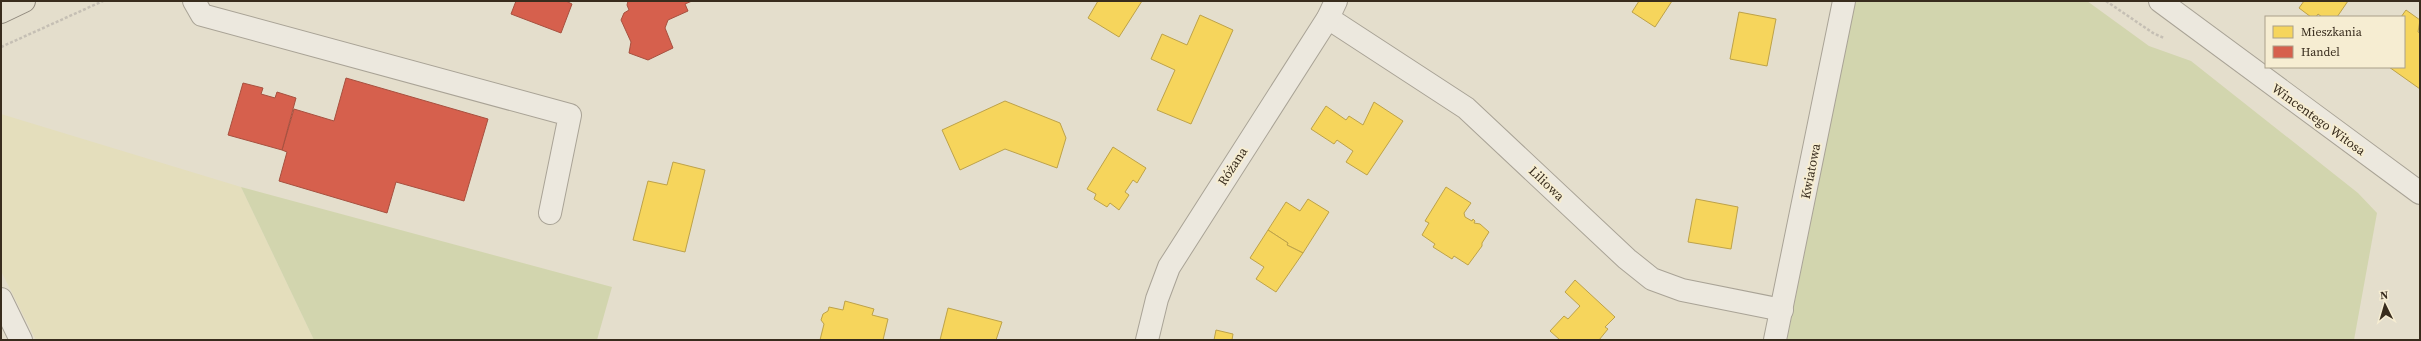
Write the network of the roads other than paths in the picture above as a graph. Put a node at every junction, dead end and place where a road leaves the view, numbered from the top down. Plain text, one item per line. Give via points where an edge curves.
1 (24, 1) edge
2 (194, 1) edge
3 (1844, 1) edge
4 (2160, 1) edge
5 (1332, 9) edge
6 (1, 12) edge
7 (2420, 193) edge
8 (550, 213) dead end
9 (1, 299) edge
10 (1782, 310) junction
11 (21, 340) edge
12 (1147, 340) edge
13 (1775, 340) edge

1 - 6 main road
2 - 8 street via 202,15 570,115
3 - 10 street, Kwiatowa
4 - 7 street, Wincentego Witosa
5 - 10 street, Liliowa via 1466,108 1627,259 1652,279 1682,290
5 - 12 street, Różana via 1169,267 1157,299
9 - 11 street
10 - 13 street, Kwiatowa

